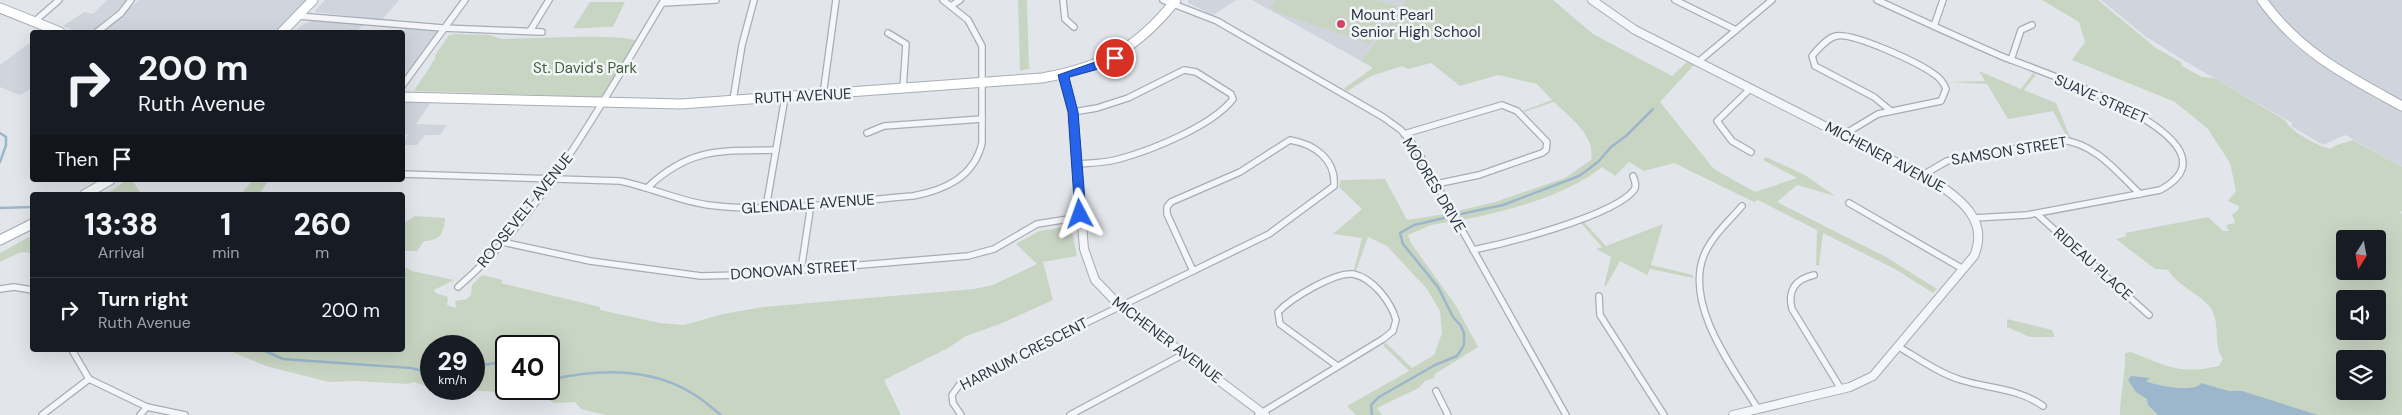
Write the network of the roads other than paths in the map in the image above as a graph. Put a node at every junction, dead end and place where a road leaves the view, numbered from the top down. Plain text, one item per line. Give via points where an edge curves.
1 (59, 0) edge
2 (131, 0) edge
3 (314, 0) edge
4 (464, 0) edge
5 (550, 0) edge
6 (716, 0) edge
7 (754, 0) edge
8 (836, 0) edge
9 (943, 0) edge
10 (960, 0) edge
11 (1064, 0) edge
12 (1163, 0) edge
13 (1592, 0) edge
14 (1675, 0) edge
15 (1772, 0) edge
16 (1877, 0) edge
17 (1943, 0) edge
18 (2262, 0) edge
19 (663, 2) edge
20 (1174, 2) edge
21 (951, 6) junction
22 (0, 8) edge
23 (298, 16) junction
24 (35, 21) junction
25 (2032, 25) dead end
26 (1934, 26) junction
27 (1074, 27) dead end
28 (443, 28) junction
29 (55, 30) edge
30 (100, 30) edge
31 (284, 30) edge
32 (1736, 30) junction
33 (530, 31) junction
34 (542, 32) dead end
35 (888, 33) dead end
36 (2011, 60) junction
37 (1698, 62) junction
38 (1063, 75) junction
39 (405, 82) edge
40 (982, 83) junction
41 (1751, 88) junction
42 (903, 90) junction
43 (823, 95) junction
44 (785, 96) junction
45 (405, 97) edge
46 (733, 100) junction
47 (603, 102) junction
48 (2402, 106) edge
49 (1891, 111) junction
50 (1073, 112) junction
51 (982, 118) junction
52 (866, 133) dead end
53 (1404, 134) junction
54 (1843, 135) junction
55 (776, 150) junction
56 (1751, 152) dead end
57 (1077, 164) junction
58 (405, 174) edge
59 (1923, 175) junction
60 (1633, 176) dead end
61 (553, 179) junction
62 (107, 182) edge
63 (1436, 184) junction
64 (648, 186) junction
65 (89, 192) edge
66 (2140, 194) junction
67 (1849, 203) dead end
68 (810, 204) junction
69 (1742, 206) dead end
70 (766, 208) junction
71 (2037, 214) junction
72 (1081, 217) junction
73 (1974, 218) junction
74 (30, 225) edge
75 (0, 240) edge
76 (502, 242) junction
77 (1473, 250) junction
78 (1963, 269) junction
79 (801, 270) junction
80 (1193, 271) junction
81 (1814, 275) dead end
82 (458, 287) dead end
83 (0, 289) edge
84 (30, 290) edge
85 (1599, 296) dead end
86 (1120, 306) junction
87 (2149, 314) dead end
88 (1899, 347) junction
89 (73, 352) edge
90 (1184, 354) junction
91 (1336, 365) junction
92 (89, 379) junction
93 (1841, 389) junction
94 (1436, 391) dead end
95 (2043, 406) dead end
96 (147, 407) junction
97 (1758, 409) junction
98 (1262, 414) edge
99 (42, 415) edge
100 (140, 415) edge
101 (186, 415) edge
102 (961, 415) edge
103 (1070, 415) edge
104 (1448, 415) edge
105 (1566, 415) edge
106 (1664, 415) edge
107 (1733, 415) edge

1 - 24 street
2 - 30 street via 121,13
3 - 23 main road
4 - 28 street
5 - 33 street
6 - 19 street
7 - 46 street
8 - 43 street
9 - 21 street, GLENDALE AVENUE
10 - 21 street
11 - 27 street via 1065,19
12 - 20 street, MOORES DRIVE
13 - 37 street, MICHENER AVENUE via 1620,22
14 - 32 street
15 - 32 street
16 - 26 street, SUAVE STREET
17 - 26 street
18 - 48 main road via 2281,28 2301,46
19 - 47 street, ROOSEVELT AVENUE
20 - 38 main road, RUTH AVENUE via 1158,24 1115,58
20 - 53 street, MOORES DRIVE via 1233,30 1377,114
21 - 40 street, GLENDALE AVENUE via 968,20 982,46
22 - 24 main road
23 - 28 street
23 - 31 main road
24 - 29 main road
25 - 36 street via 2021,30
26 - 36 street, SUAVE STREET
28 - 33 street
28 - 39 street
32 - 37 street
33 - 34 street
35 - 42 street via 906,44
36 - 66 street, SUAVE STREET via 2126,108 2148,119 2167,135 2180,155 2181,173 2169,186
37 - 41 street, MICHENER AVENUE
38 - 40 main road, RUTH AVENUE
38 - 50 street, MICHENER AVENUE
40 - 42 main road, RUTH AVENUE
40 - 51 street, GLENDALE AVENUE
41 - 54 street, MICHENER AVENUE
41 - 56 street via 1717,121 1732,141
42 - 43 main road, RUTH AVENUE
43 - 44 main road, RUTH AVENUE
44 - 46 main road, RUTH AVENUE
44 - 55 street
45 - 47 main road, RUTH AVENUE
46 - 47 main road, RUTH AVENUE via 662,104
47 - 61 street, ROOSEVELT AVENUE
49 - 49 street via 1941,101 1946,93 1944,84 1928,71 1849,36 1833,37 1812,56 1812,63 1817,68 1874,97
49 - 54 street via 1875,116
50 - 57 street, MICHENER AVENUE
50 - 57 street via 1128,98 1184,70 1196,72 1234,99 1200,124 1150,147 1113,160
51 - 52 street via 881,126
51 - 68 street, GLENDALE AVENUE via 982,147 978,159 953,184 918,195
53 - 63 street, MOORES DRIVE
53 - 63 street via 1502,105 1517,111 1547,142 1542,153 1479,175
54 - 59 street, MICHENER AVENUE
55 - 64 street via 691,156 668,167
55 - 70 street
57 - 72 street, MICHENER AVENUE
58 - 61 street, GLENDALE AVENUE
59 - 66 street, SAMSON STREET via 1947,161 2069,140 2092,149
59 - 73 street, MICHENER AVENUE via 1954,195
60 - 77 street via 1634,191 1608,207 1518,241
61 - 64 street, GLENDALE AVENUE via 620,181
61 - 76 street, ROOSEVELT AVENUE
62 - 65 main road
63 - 77 street, MOORES DRIVE
64 - 70 street, GLENDALE AVENUE via 714,206
66 - 71 street, SUAVE STREET
67 - 78 street
68 - 70 street, GLENDALE AVENUE
68 - 79 street
69 - 97 street via 1704,254 1698,291 1709,323
71 - 73 street, SUAVE STREET
71 - 87 street, RIDEAU PLACE
72 - 79 street, DONOVAN STREET via 1032,225 994,249 976,255
72 - 86 street, MICHENER AVENUE via 1084,249 1090,269
73 - 78 street via 1979,232 1978,247
74 - 75 main road
76 - 79 street, DONOVAN STREET via 590,261 682,275 730,276
76 - 82 street, ROOSEVELT AVENUE
77 - 105 street, MOORES DRIVE
78 - 88 street
80 - 80 street via 1274,231 1328,191 1336,180 1330,164 1307,143 1287,140 1240,172 1171,202 1167,214
80 - 86 street
81 - 93 street via 1803,277 1793,286 1790,302 1795,316
83 - 84 street
85 - 106 street via 1600,315
86 - 90 street, MICHENER AVENUE
86 - 102 street, HARNUM CRESCENT via 957,386 952,400
88 - 93 street via 1873,376
88 - 95 street via 1952,376 1972,384 2018,393
89 - 92 street
90 - 98 street, MICHENER AVENUE
90 - 103 street
91 - 91 street via 1387,336 1396,324 1392,306 1354,274 1338,277 1286,304 1277,316 1283,326
91 - 98 street
92 - 96 street
92 - 99 street
93 - 97 street
94 - 104 street
96 - 100 street
96 - 101 street
97 - 107 street

